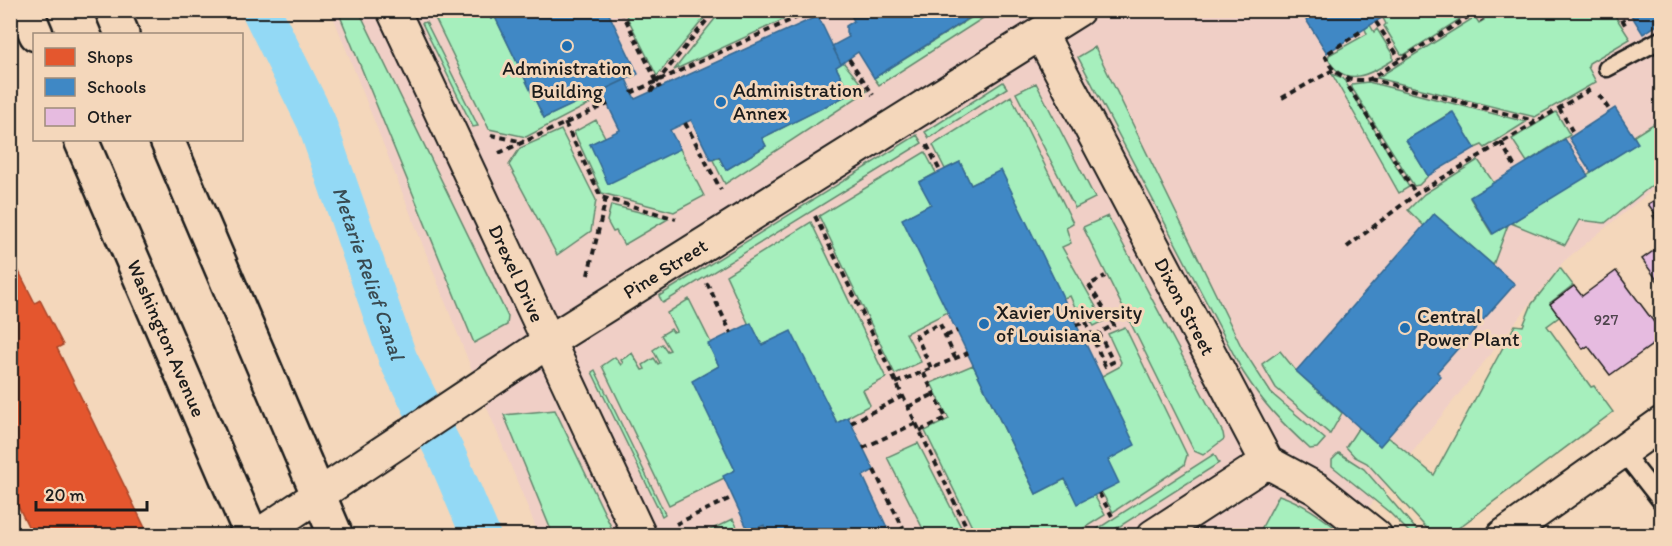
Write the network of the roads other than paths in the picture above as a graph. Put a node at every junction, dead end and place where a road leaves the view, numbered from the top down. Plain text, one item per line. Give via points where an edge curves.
1 (26, 10) edge
2 (112, 10) edge
3 (393, 10) edge
4 (1078, 10) edge
5 (36, 33) edge
6 (122, 33) edge
7 (1041, 34) junction
8 (1662, 39) edge
9 (1607, 68) dead end
10 (81, 141) edge
11 (167, 141) edge
12 (548, 342) junction
13 (1662, 423) edge
14 (1622, 451) junction
15 (1267, 462) junction
16 (318, 495) junction
17 (1662, 502) edge
18 (255, 536) edge
19 (336, 536) edge
20 (640, 536) edge
21 (1153, 536) edge
22 (1376, 536) edge
23 (1503, 536) edge

1 - 5 street
2 - 6 street
3 - 12 street, Drexel Drive
4 - 7 street, Pine Street
7 - 12 street, Pine Street
7 - 15 street, Dixon Street
8 - 9 lane
10 - 18 street, Washington Avenue
11 - 16 street
12 - 16 street, Pine Street
12 - 20 street, Drexel Drive
13 - 14 street
14 - 17 lane
14 - 23 street
15 - 21 street
15 - 22 street via 1317,489
16 - 18 street, Pine Street
16 - 19 street

